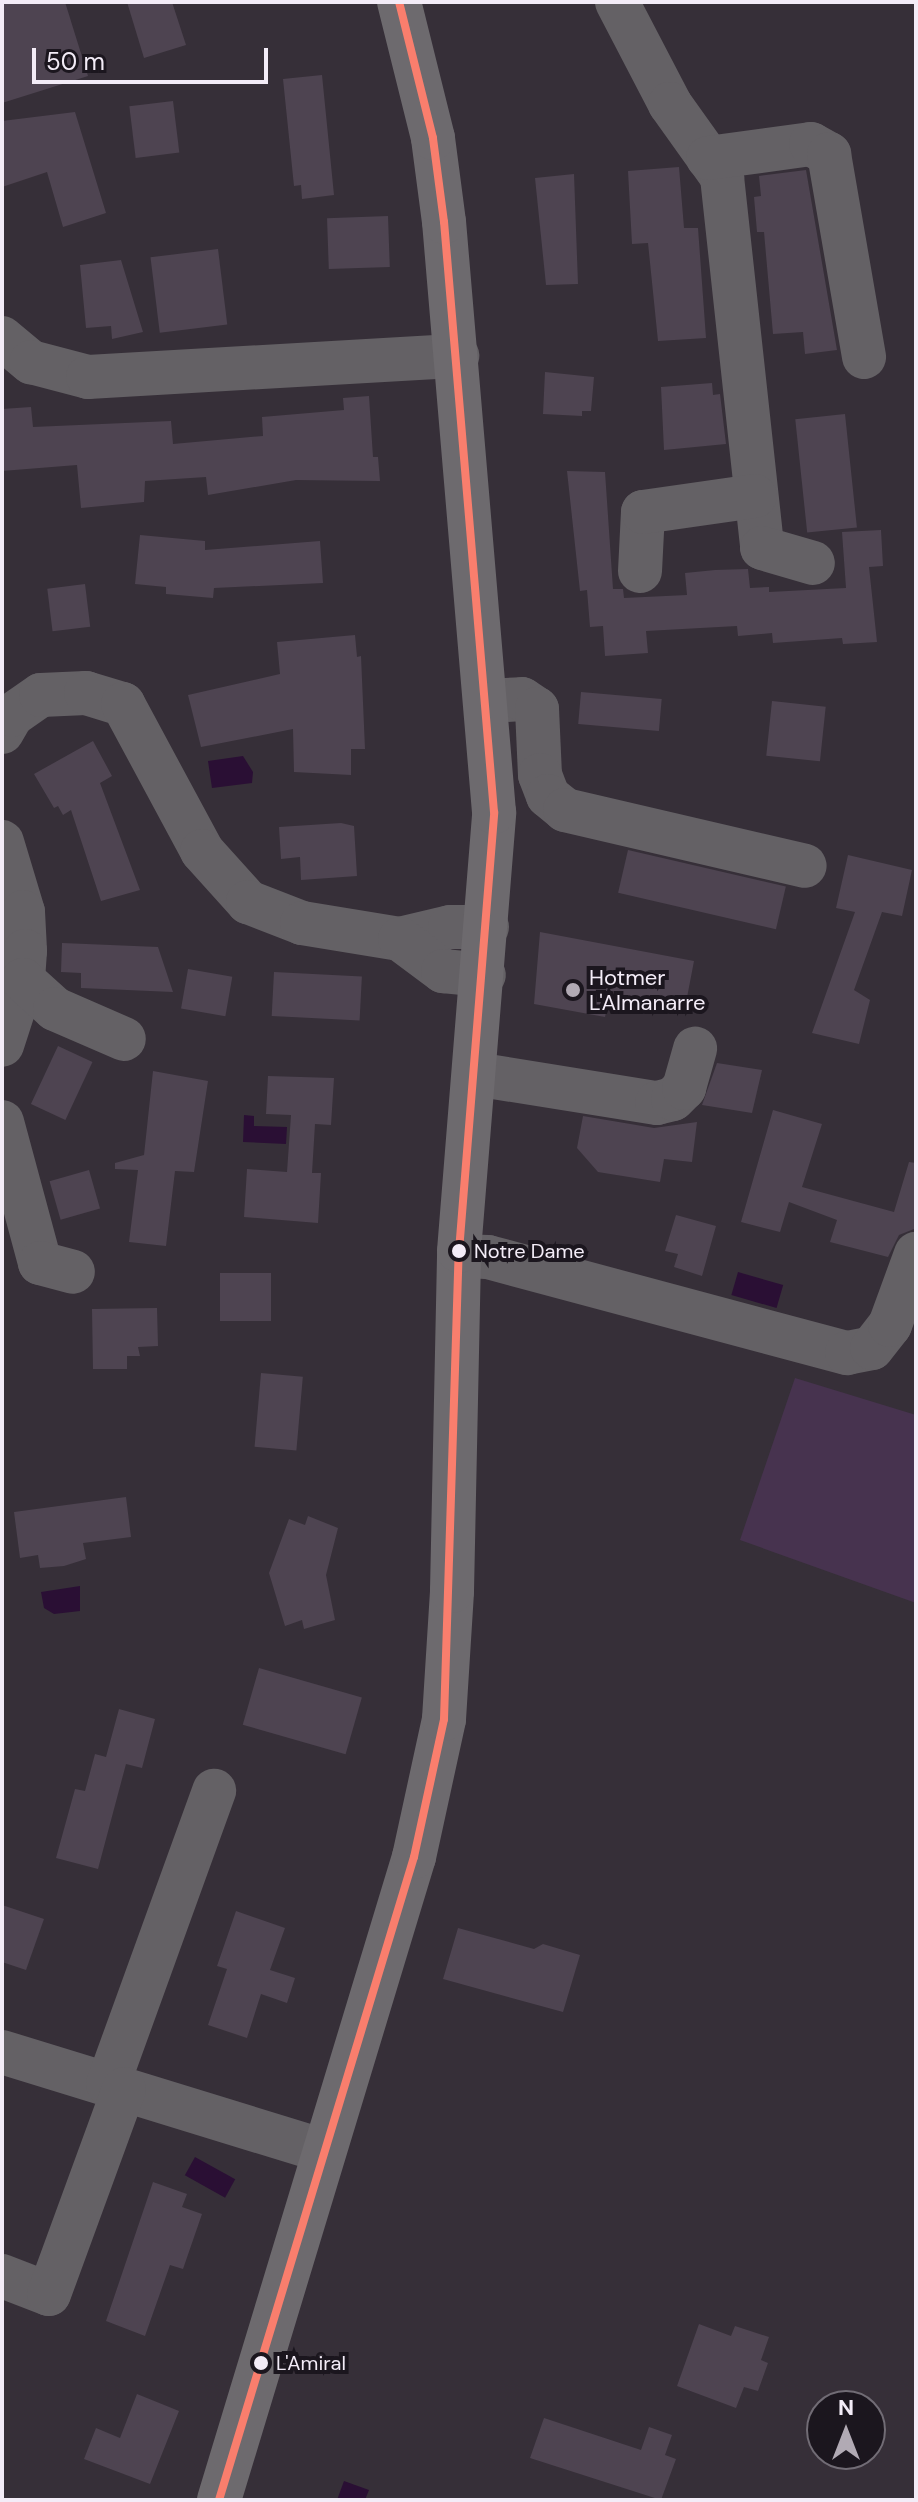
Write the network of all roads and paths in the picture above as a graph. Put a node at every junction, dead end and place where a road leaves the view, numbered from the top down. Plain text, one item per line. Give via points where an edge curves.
1 (399, 2) edge
2 (617, 2) edge
3 (708, 158) junction
4 (2, 338) edge
5 (457, 356) junction
6 (864, 357) dead end
7 (755, 496) junction
8 (813, 563) dead end
9 (640, 571) dead end
10 (486, 701) junction
11 (5, 718) edge
12 (2, 842) edge
13 (805, 866) dead end
14 (487, 927) junction
15 (400, 939) junction
16 (484, 975) junction
17 (23, 980) junction
18 (124, 1039) dead end
19 (2, 1045) edge
20 (695, 1049) dead end
21 (475, 1074) junction
22 (2, 1122) edge
23 (916, 1254) edge
24 (459, 1256) junction
25 (73, 1272) dead end
26 (214, 1791) dead end
27 (2, 2052) edge
28 (116, 2087) junction
29 (324, 2151) junction
30 (2, 2276) edge
31 (219, 2500) edge

1 - 5 main road via 433,138
2 - 3 street via 670,104
3 - 6 street via 811,144 829,154
3 - 7 street via 722,177
4 - 5 street via 31,362 88,377
5 - 10 main road
7 - 8 street via 762,548
7 - 9 street via 643,512
10 - 13 street via 522,699 537,709 540,775 548,796 565,810
10 - 14 main road via 494,812
11 - 15 street via 41,695 63,692 123,704 202,851 248,902 302,923
12 - 17 street via 23,912
14 - 15 street via 450,927
14 - 16 main road
15 - 16 street via 443,971
16 - 21 main road
17 - 18 street via 55,1009
17 - 19 street
20 - 21 street via 684,1088 673,1099 657,1103
21 - 24 main road
22 - 25 street via 40,1263
23 - 24 street via 890,1325 872,1348 847,1353 488,1257
24 - 29 main road via 444,1719 414,1857
26 - 28 street
27 - 28 street
28 - 29 street
28 - 30 street via 49,2294
29 - 31 main road

